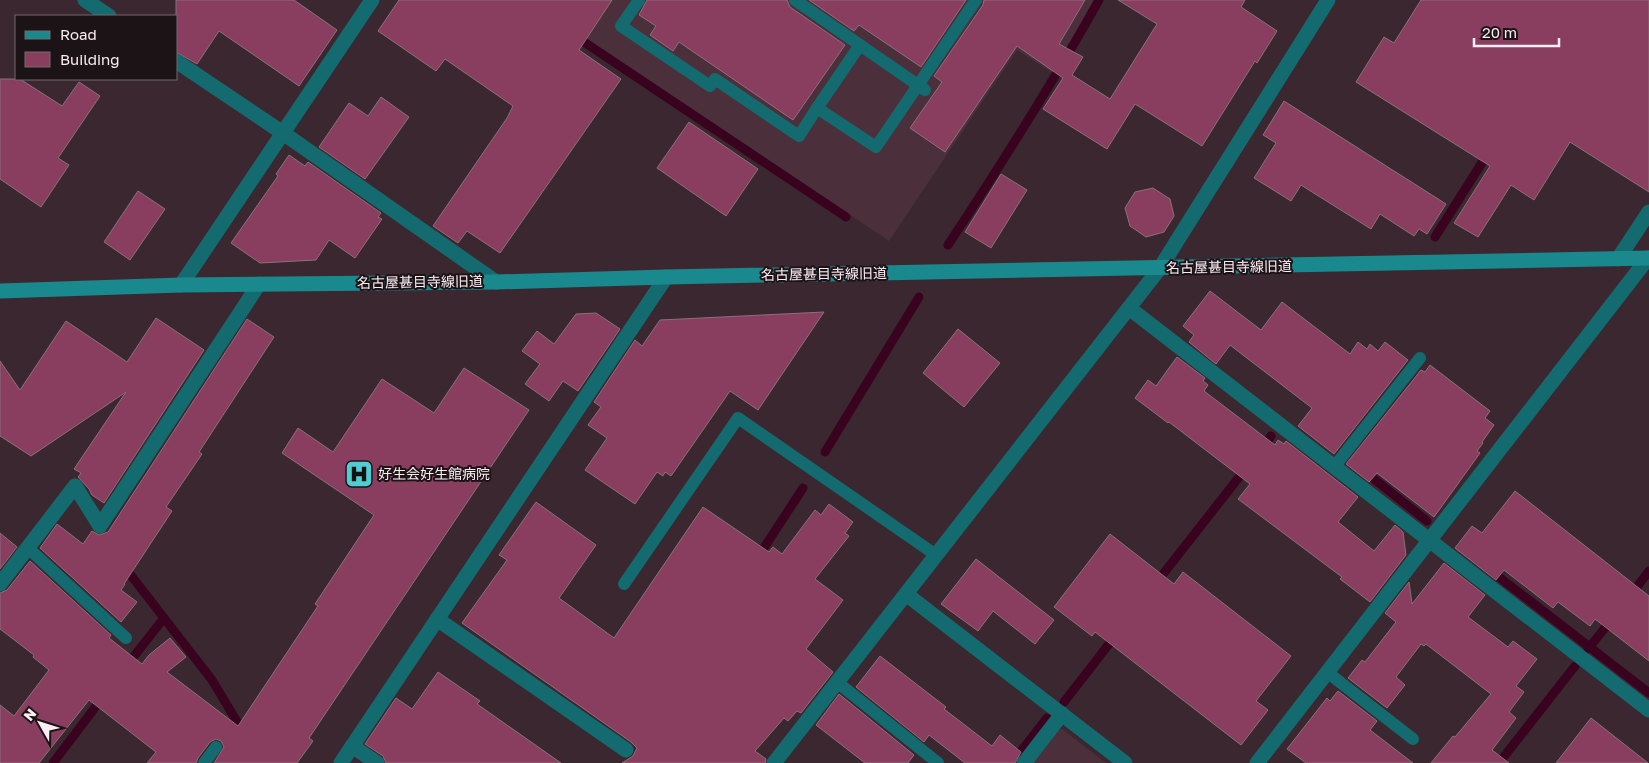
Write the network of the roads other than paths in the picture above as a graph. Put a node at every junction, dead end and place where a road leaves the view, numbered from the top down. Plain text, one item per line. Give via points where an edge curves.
1 (85, 0) edge
2 (372, 0) edge
3 (639, 0) edge
4 (795, 0) edge
5 (976, 0) edge
6 (1328, 0) edge
7 (108, 15) edge
8 (860, 45) junction
9 (178, 62) edge
10 (922, 87) junction
11 (818, 108) junction
12 (283, 133) junction
13 (1649, 212) edge
14 (1648, 258) edge
15 (1618, 259) junction
16 (1160, 268) junction
17 (666, 277) junction
18 (496, 282) junction
19 (259, 284) junction
20 (181, 285) junction
21 (0, 291) edge
22 (1129, 308) junction
23 (1420, 358) dead end
24 (1334, 467) junction
25 (1430, 541) junction
26 (28, 548) junction
27 (936, 555) junction
28 (0, 584) edge
29 (624, 584) dead end
30 (906, 594) junction
31 (437, 619) junction
32 (126, 638) dead end
33 (1327, 672) junction
34 (837, 682) junction
35 (1649, 710) edge
36 (1062, 714) junction
37 (1413, 739) dead end
38 (352, 746) junction
39 (216, 747) dead end
40 (626, 750) dead end
41 (204, 763) edge
42 (341, 763) edge
43 (378, 763) edge
44 (774, 763) edge
45 (938, 763) edge
46 (1024, 763) edge
47 (1125, 763) edge
48 (1257, 763) edge

1 - 7 street
2 - 12 street
3 - 11 lane via 621,26 710,86 715,79 799,136
4 - 8 lane
5 - 10 lane
6 - 16 street
8 - 10 lane
8 - 11 lane
9 - 12 street
10 - 11 lane via 876,148
12 - 18 street
12 - 20 street
13 - 15 street
14 - 15 street, 名古屋甚目寺線旧道
14 - 25 street
15 - 16 street, 名古屋甚目寺線旧道
16 - 17 street, 名古屋甚目寺線旧道
16 - 22 street
17 - 18 street, 名古屋甚目寺線旧道
17 - 31 street
18 - 19 street, 名古屋甚目寺線旧道
19 - 20 street, 名古屋甚目寺線旧道
19 - 26 street via 100,526 75,486
20 - 21 street, 名古屋甚目寺線旧道
22 - 24 street
22 - 27 street
23 - 24 lane
24 - 25 street
25 - 33 street
25 - 35 street
26 - 28 street
26 - 32 lane
27 - 29 lane via 738,418
27 - 30 street
30 - 34 street
30 - 36 street
31 - 38 street
31 - 40 street
33 - 37 lane
33 - 48 street
34 - 44 street
34 - 45 lane
36 - 46 street
36 - 47 street
38 - 42 street
38 - 43 street
39 - 41 lane

